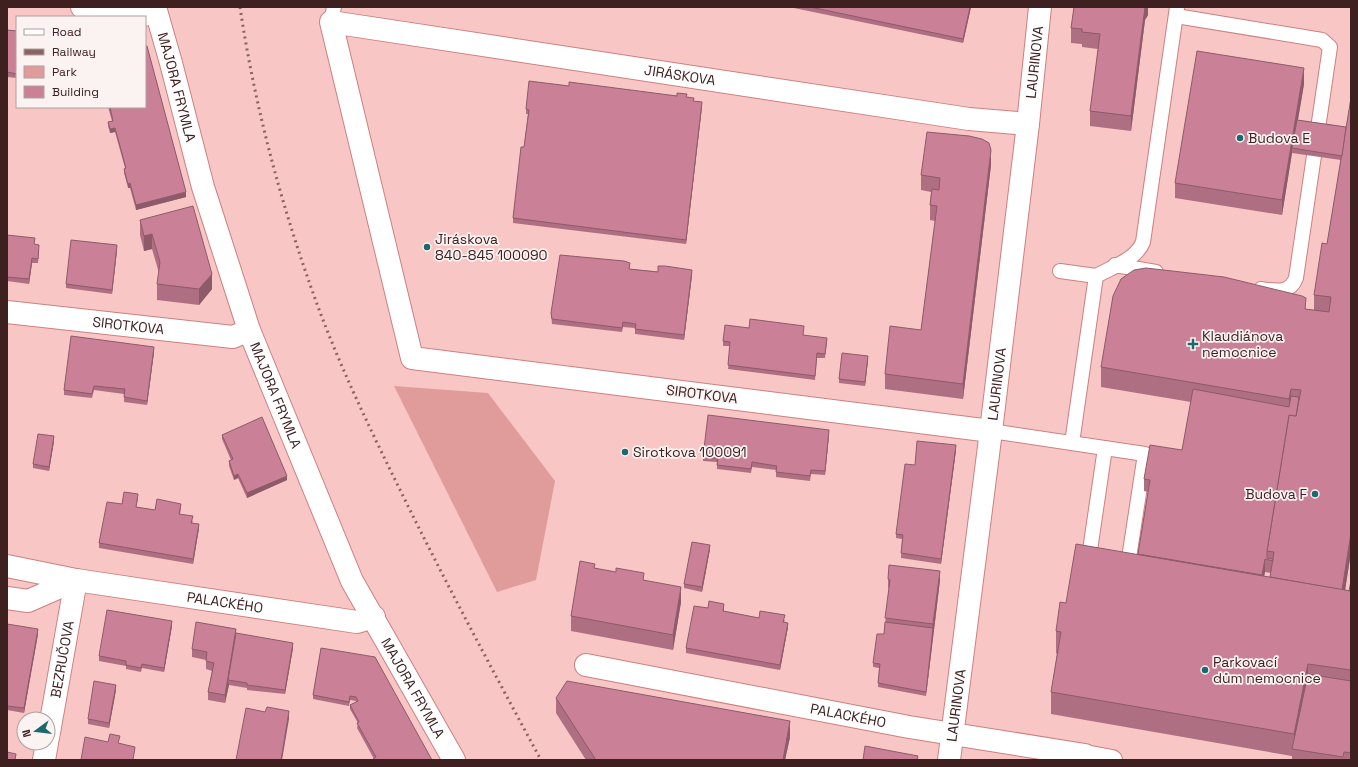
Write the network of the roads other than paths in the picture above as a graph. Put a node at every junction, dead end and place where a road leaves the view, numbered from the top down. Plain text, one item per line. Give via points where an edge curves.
1 (82, 7) edge
2 (1040, 7) edge
3 (155, 10) edge
4 (1176, 12) edge
5 (333, 14) edge
6 (1028, 124) junction
7 (1115, 265) junction
8 (1060, 271) dead end
9 (1173, 275) edge
10 (1096, 276) junction
11 (1247, 287) edge
12 (7, 312) edge
13 (249, 330) junction
14 (991, 431) junction
15 (1072, 442) junction
16 (1105, 448) junction
17 (7, 566) edge
18 (1086, 576) edge
19 (76, 580) junction
20 (1125, 582) edge
21 (7, 598) edge
22 (374, 617) junction
23 (586, 665) dead end
24 (53, 711) edge
25 (952, 734) junction
26 (1085, 758) edge
27 (454, 760) edge
28 (949, 760) edge
29 (1112, 760) edge

1 - 3 street via 142,15
2 - 6 street, LAURINOVA
3 - 13 street, MAJORA FRYMLA via 203,187
4 - 7 lane via 1143,242 1140,250 1133,256
4 - 11 lane via 1322,40 1330,47 1296,278 1293,285 1277,292
5 - 6 street, JIRÁSKOVA via 969,119
5 - 14 street, SIROTKOVA via 412,358
6 - 14 street, LAURINOVA
7 - 9 lane
7 - 10 lane
8 - 10 lane
10 - 15 lane
12 - 13 street, SIROTKOVA via 233,338
13 - 22 street, MAJORA FRYMLA via 352,581
14 - 15 lane
14 - 25 street, LAURINOVA
15 - 16 lane
16 - 18 lane
16 - 20 lane via 1145,454
17 - 19 street, PALACKÉHO
19 - 21 street via 28,601
19 - 22 street, PALACKÉHO via 357,622
19 - 24 street, BEZRUČOVA
22 - 27 street, MAJORA FRYMLA
23 - 25 street, PALACKÉHO
25 - 26 street, PALACKÉHO
25 - 28 street, LAURINOVA
26 - 29 street, PALACKÉHO

